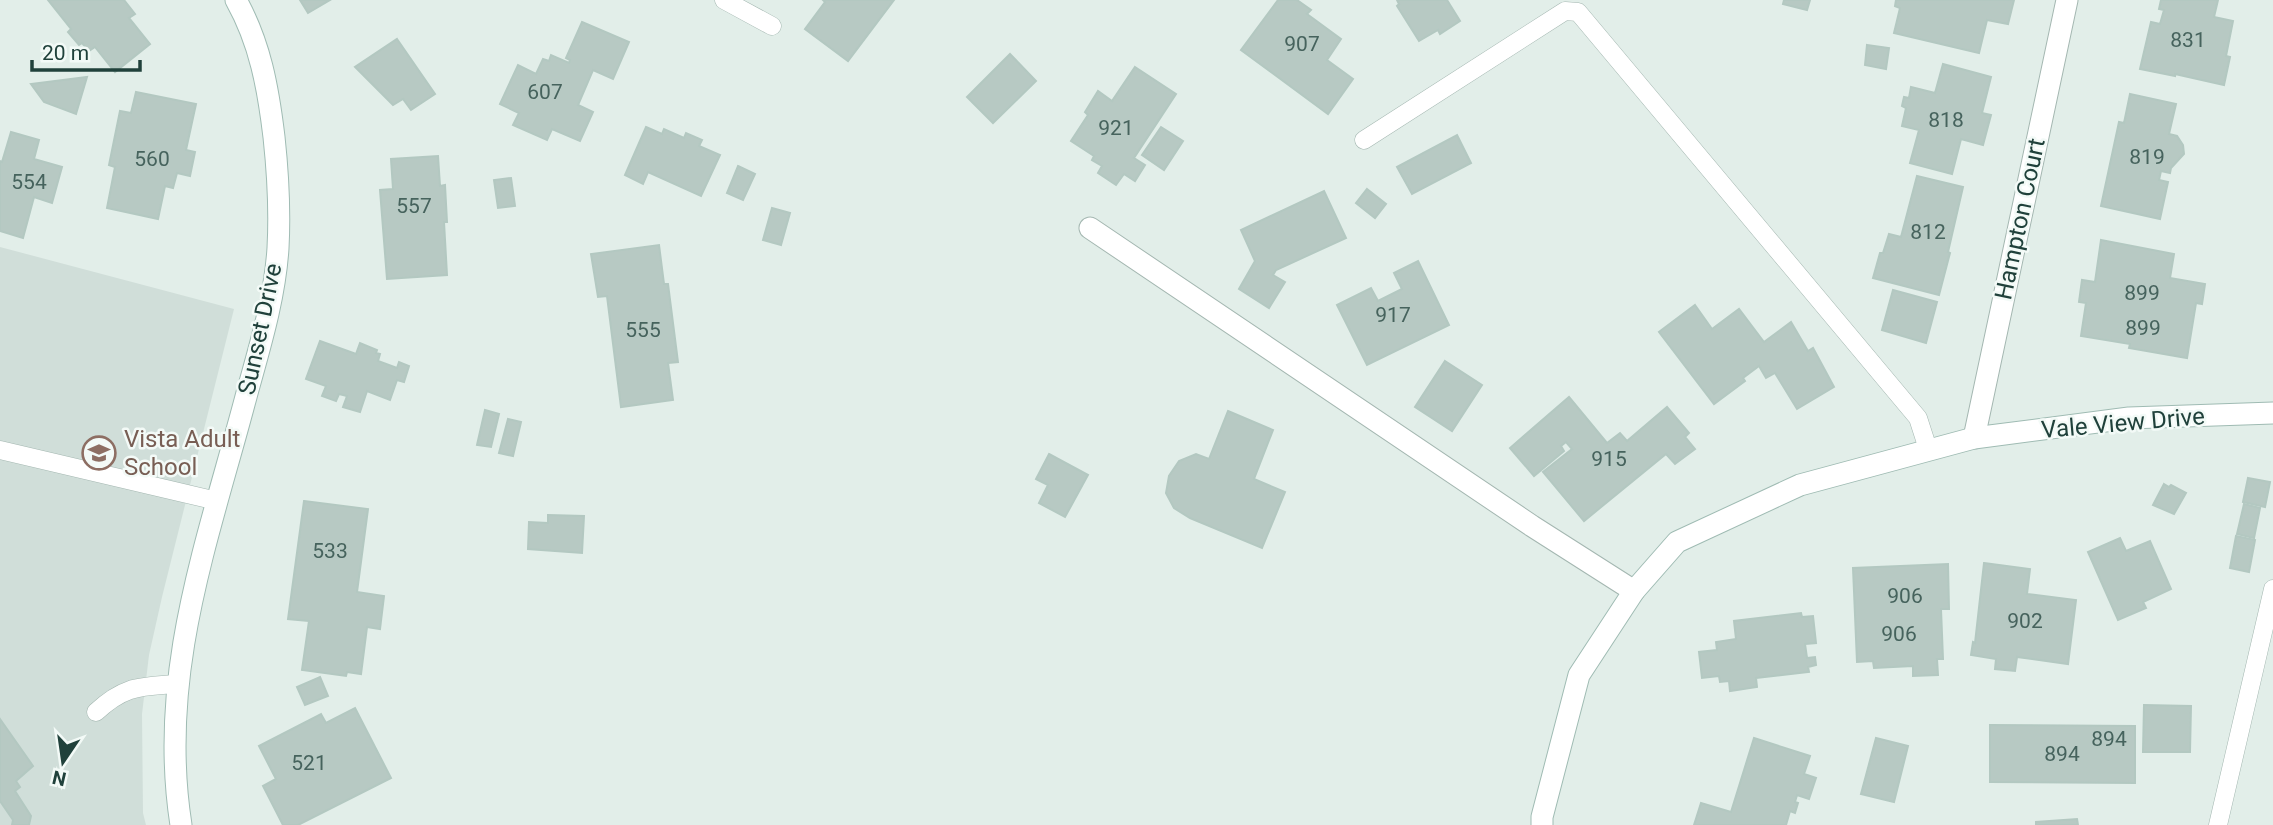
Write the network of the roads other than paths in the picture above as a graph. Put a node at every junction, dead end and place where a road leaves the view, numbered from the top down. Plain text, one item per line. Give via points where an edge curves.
1 (236, 0) edge
2 (724, 0) edge
3 (2067, 0) edge
4 (772, 26) dead end
5 (1364, 140) dead end
6 (1090, 228) dead end
7 (2273, 414) edge
8 (1974, 439) junction
9 (1928, 449) junction
10 (0, 450) edge
11 (218, 501) junction
12 (2273, 589) edge
13 (1634, 591) junction
14 (177, 684) junction
15 (96, 712) dead end
16 (181, 825) edge
17 (1542, 825) edge
18 (2218, 825) edge

1 - 11 street, Sunset Drive via 261,57 270,96 279,180 278,250 267,319
2 - 4 lane
3 - 8 street, Hampton Court
5 - 9 lane via 1565,11 1578,12 1918,418
6 - 13 street
7 - 8 street, Vale View Drive via 2129,418
8 - 9 street, Vale View Drive
9 - 13 street, Vale View Drive via 1800,485 1677,542
10 - 11 lane
11 - 14 street, Sunset Drive via 182,642
12 - 18 lane
13 - 17 street, Vale View Drive via 1579,675
14 - 15 lane via 133,688 112,697
14 - 16 street, Sunset Drive via 175,758

